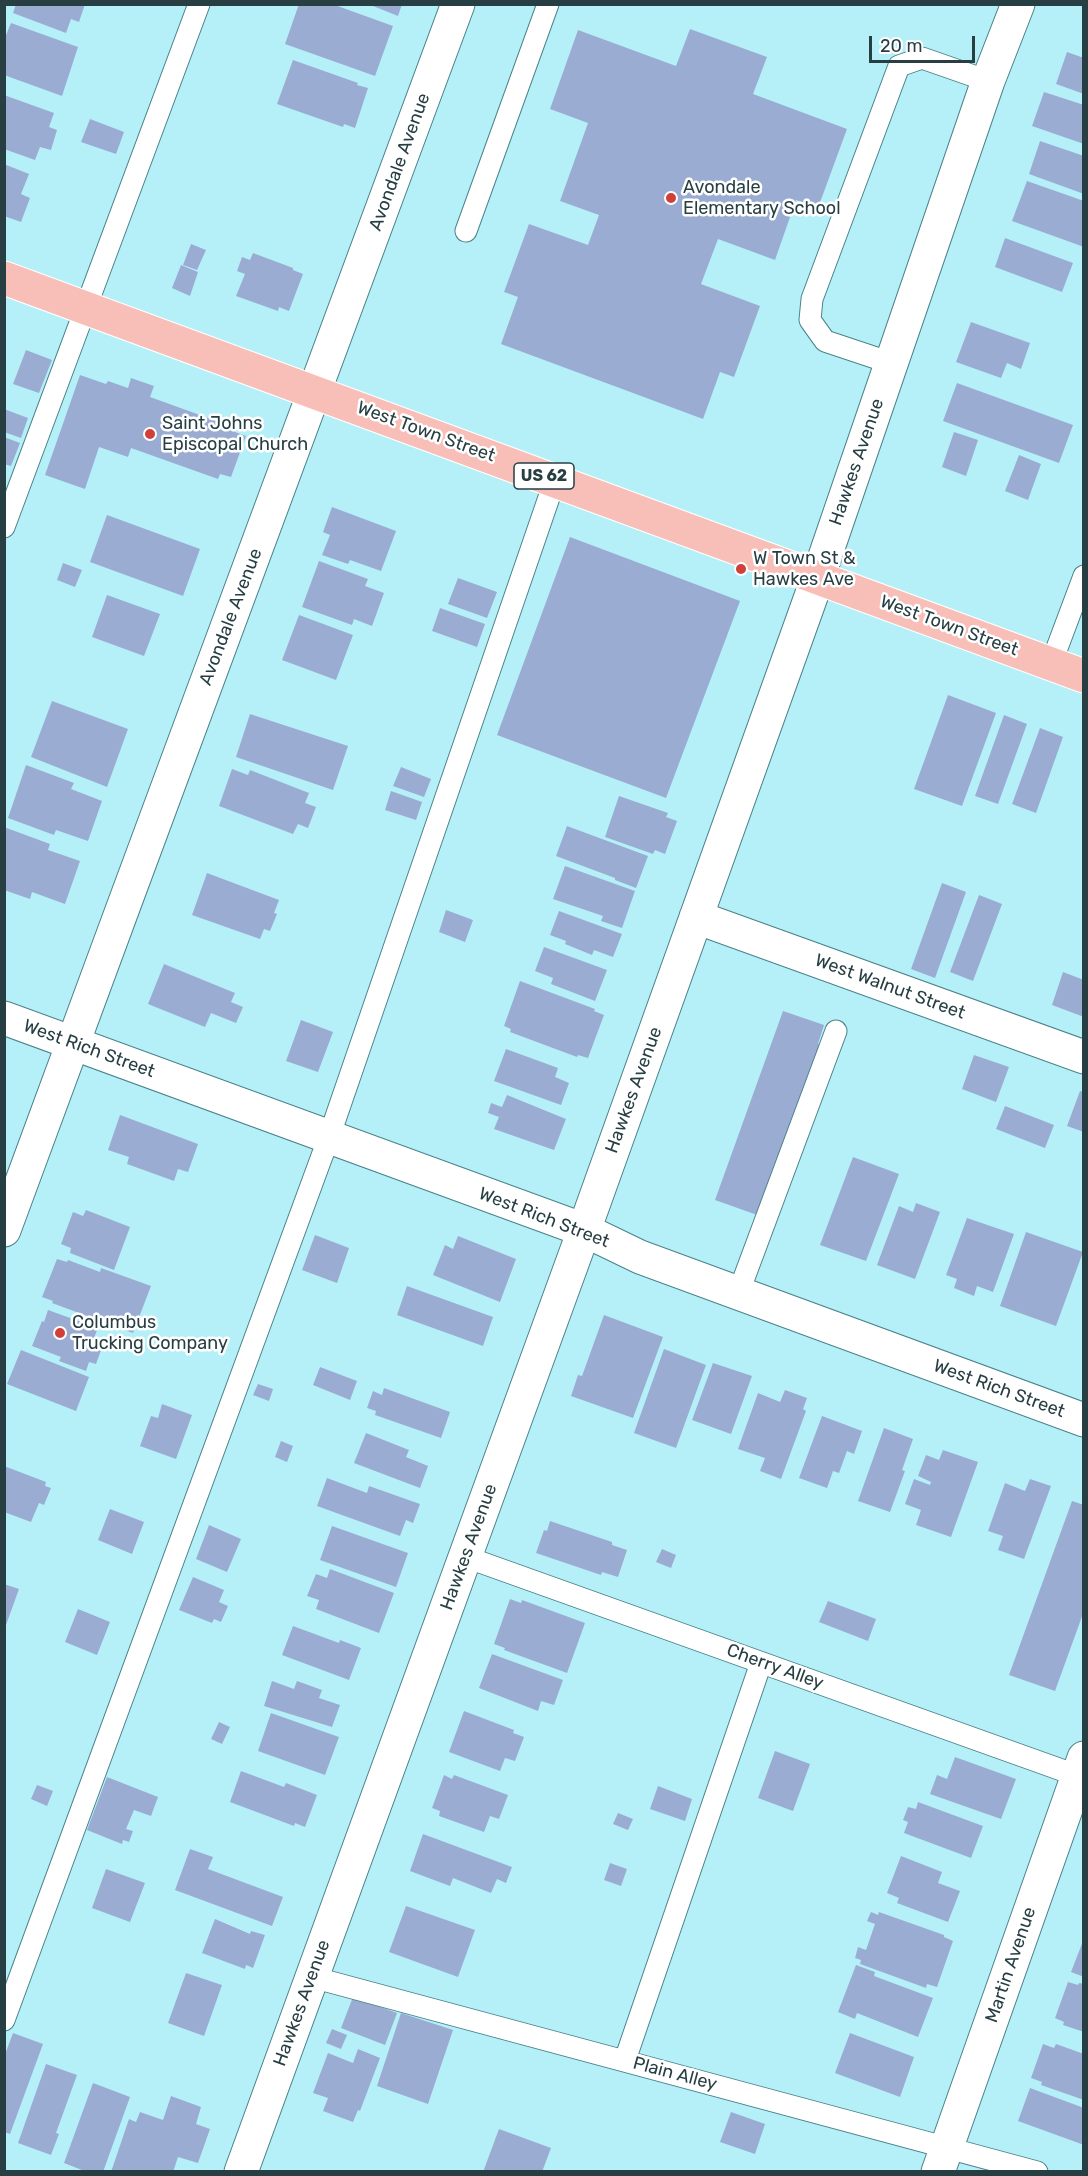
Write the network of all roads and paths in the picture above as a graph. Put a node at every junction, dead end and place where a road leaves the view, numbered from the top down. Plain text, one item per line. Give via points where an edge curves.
1 (199, 4) edge
2 (458, 4) edge
3 (548, 4) edge
4 (1018, 4) edge
5 (988, 81) junction
6 (466, 231) dead end
7 (4, 278) edge
8 (87, 308) junction
9 (891, 363) junction
10 (316, 392) junction
11 (555, 480) junction
12 (4, 527) edge
13 (1083, 576) edge
14 (818, 577) junction
15 (1051, 664) junction
16 (1083, 676) edge
17 (696, 917) junction
18 (4, 1018) edge
19 (836, 1031) dead end
20 (72, 1044) junction
21 (1083, 1057) edge
22 (328, 1137) junction
23 (4, 1230) edge
24 (584, 1230) junction
25 (738, 1294) junction
26 (1083, 1420) edge
27 (466, 1557) junction
28 (761, 1663) junction
29 (1081, 1770) edge
30 (312, 1977) junction
31 (4, 2020) edge
32 (625, 2060) junction
33 (942, 2159) edge
34 (241, 2172) edge
35 (1037, 2172) edge

1 - 8 lane
2 - 10 street, Avondale Avenue
3 - 6 lane
4 - 5 street, Hawkes Avenue
5 - 9 street, Hawkes Avenue
5 - 9 lane via 922,58 899,66 812,298 810,320 825,341
7 - 8 main road, West Town Street / US 62
8 - 10 main road, West Town Street / US 62
8 - 12 lane
9 - 14 street, Hawkes Avenue
10 - 11 main road, West Town Street / US 62
10 - 20 street, Avondale Avenue
11 - 14 main road, West Town Street / US 62
11 - 22 lane
13 - 15 lane
14 - 15 main road, West Town Street / US 62
14 - 17 street, Hawkes Avenue
15 - 16 main road, West Town Street / US 62
17 - 21 street, West Walnut Street
17 - 24 street, Hawkes Avenue
18 - 20 street, West Rich Street
19 - 25 lane
20 - 22 street, West Rich Street
20 - 23 street, Avondale Avenue
22 - 24 street, West Rich Street
22 - 31 lane
24 - 25 street, West Rich Street via 640,1257
24 - 27 street, Hawkes Avenue
25 - 26 street, West Rich Street
27 - 28 lane, Cherry Alley
27 - 30 street, Hawkes Avenue
28 - 29 lane, Cherry Alley
28 - 32 lane
29 - 33 street, Martin Avenue
30 - 32 lane, Plain Alley
30 - 34 street, Hawkes Avenue
32 - 33 lane, Plain Alley
33 - 35 lane, Plain Alley

